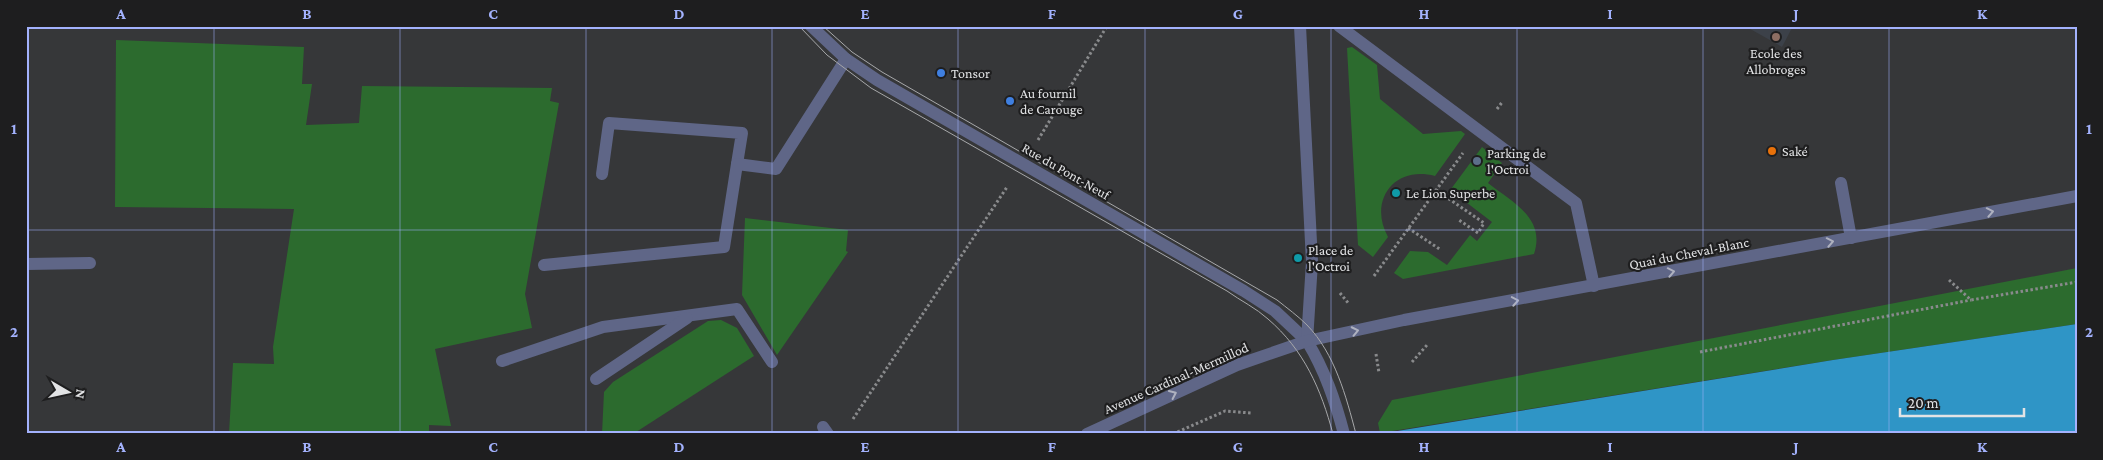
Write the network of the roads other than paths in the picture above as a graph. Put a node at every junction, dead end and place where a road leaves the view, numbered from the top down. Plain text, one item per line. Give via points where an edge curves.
1 (810, 26) edge
2 (1300, 26) edge
3 (1339, 26) edge
4 (846, 59) junction
5 (737, 164) junction
6 (602, 174) dead end
7 (1841, 183) dead end
8 (2077, 196) edge
9 (1851, 238) junction
10 (90, 263) dead end
11 (26, 264) edge
12 (544, 265) dead end
13 (1594, 286) junction
14 (690, 317) junction
15 (1307, 341) junction
16 (502, 361) dead end
17 (772, 362) dead end
18 (596, 379) dead end
19 (1087, 434) edge
20 (1344, 434) edge

1 - 4 street, Rue du Pont-Neuf
2 - 15 street via 1312,262
3 - 13 street via 1576,203
4 - 5 street via 776,169
4 - 15 street, Rue du Pont-Neuf via 877,80 1244,291 1275,310
5 - 6 street via 742,133 608,123
5 - 12 street via 724,247
7 - 9 street
9 -> 8 street, Quai du Cheval-Blanc
13 -> 9 street, Quai du Cheval-Blanc
10 - 11 street
15 -> 13 street, Quai du Cheval-Blanc
14 - 16 street via 602,328
14 - 17 street via 737,309
14 - 18 street
19 -> 15 street, Avenue Cardinal-Mermillod via 1237,365
15 - 20 street, Rue du Pont-Neuf via 1323,367

